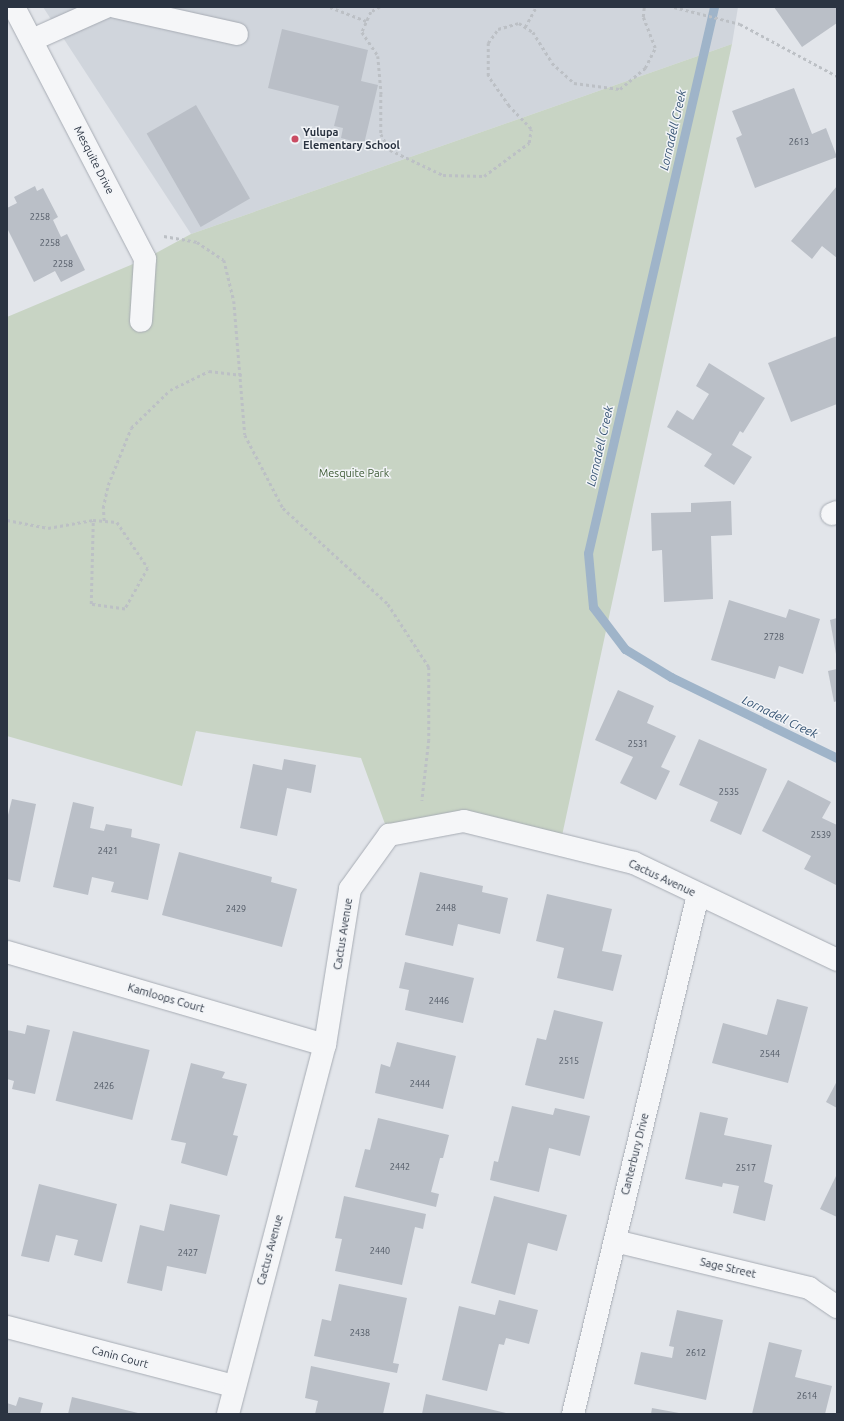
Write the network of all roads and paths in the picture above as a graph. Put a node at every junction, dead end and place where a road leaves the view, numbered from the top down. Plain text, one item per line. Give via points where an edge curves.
1 (14, 7) edge
2 (106, 7) edge
3 (116, 7) edge
4 (330, 7) edge
5 (380, 7) edge
6 (536, 7) edge
7 (644, 7) edge
8 (674, 7) edge
9 (367, 21) junction
10 (525, 27) junction
11 (237, 34) dead end
12 (32, 40) junction
13 (837, 76) edge
14 (145, 259) junction
15 (141, 320) dead end
16 (242, 375) junction
17 (7, 520) edge
18 (93, 520) junction
19 (104, 521) junction
20 (422, 828) junction
21 (698, 895) junction
22 (7, 952) edge
23 (837, 960) edge
24 (325, 1045) junction
25 (614, 1241) junction
26 (837, 1307) edge
27 (7, 1327) edge
28 (234, 1386) junction
29 (228, 1414) edge
30 (573, 1414) edge

1 - 12 street, Mesquite Drive
2 - 12 street
3 - 11 street
4 - 9 path
5 - 9 path via 371,12
6 - 10 path
7 - 10 path via 643,17 655,48 645,68 620,89 574,83 552,63 533,32
8 - 13 path via 740,24
9 - 10 path via 362,32 378,56 381,134 390,150 443,175 484,176 529,143 531,129 509,106 488,76 488,43 498,29 519,23
12 - 14 street, Mesquite Drive
14 - 15 street
14 - 16 path via 162,236 197,242 224,260 234,301
16 - 19 path via 209,371 170,390 131,428 108,485 103,508
16 - 20 path via 245,435 283,508 388,604 429,667 430,740 422,782
17 - 18 path via 48,528
18 - 19 path
18 - 19 path via 91,604 125,609 148,568 117,522
20 - 21 street, Cactus Avenue via 464,821 634,863
20 - 24 street, Cactus Avenue via 389,835 350,890
21 - 23 street, Cactus Avenue
21 - 25 street, Canterbury Drive
22 - 24 street, Kamloops Court
24 - 28 street, Cactus Avenue
25 - 26 street, Sage Street via 809,1288
25 - 30 street, Canterbury Drive
27 - 28 street, Canin Court
28 - 29 street, Cactus Avenue

